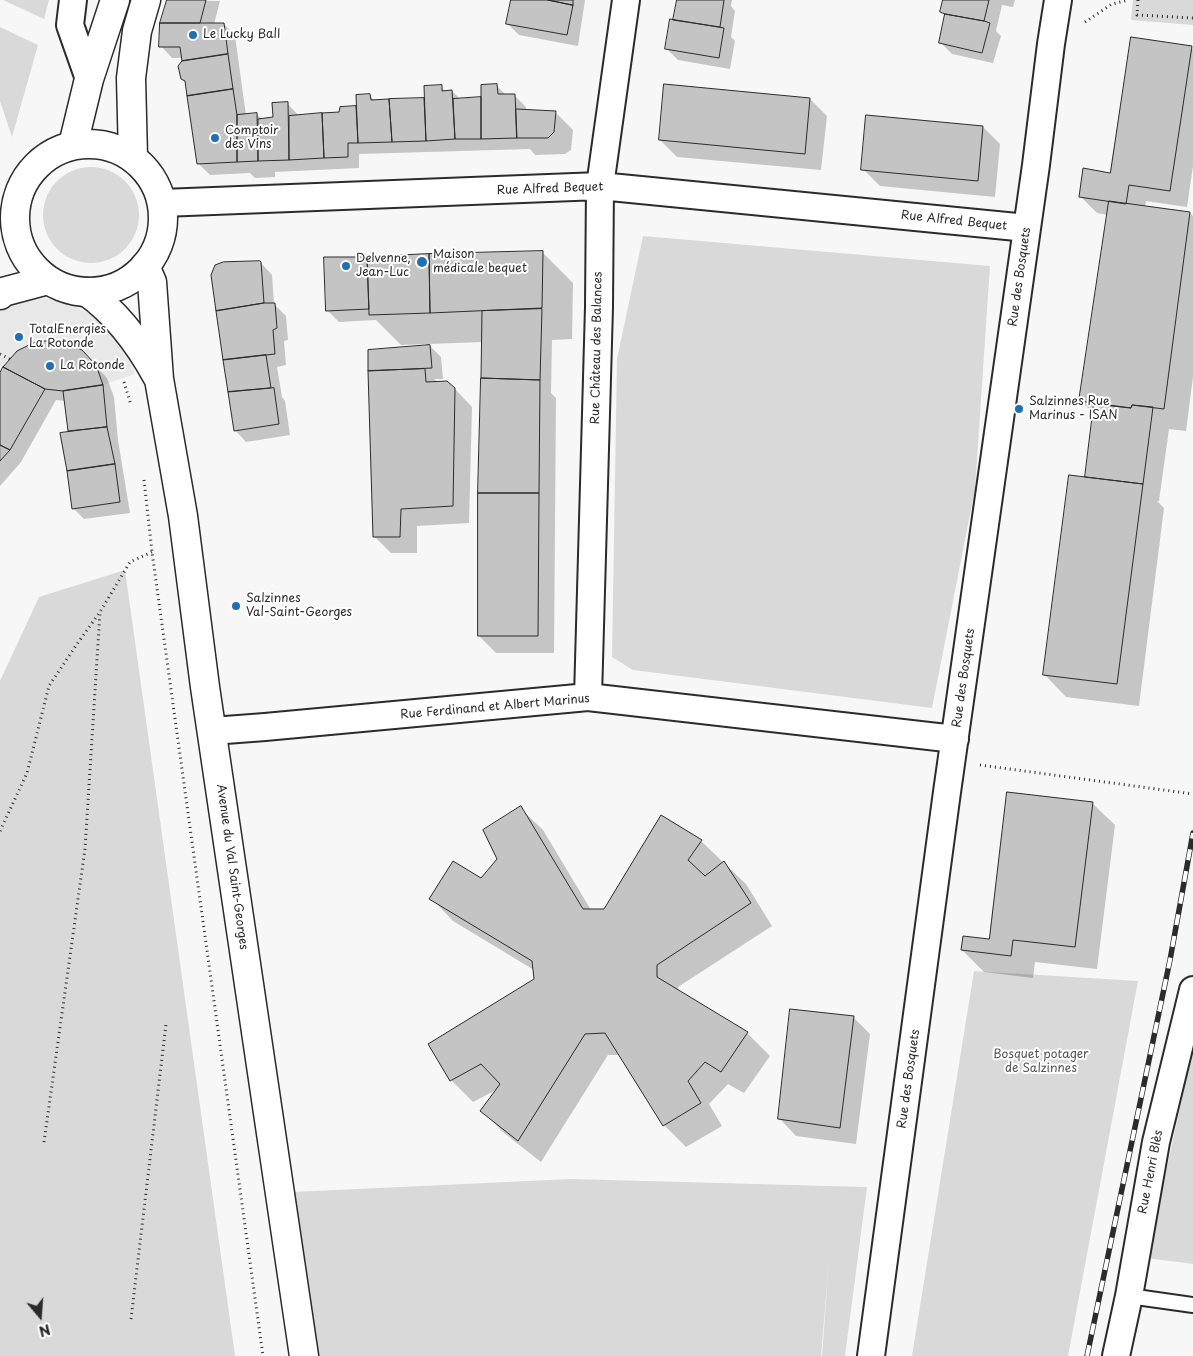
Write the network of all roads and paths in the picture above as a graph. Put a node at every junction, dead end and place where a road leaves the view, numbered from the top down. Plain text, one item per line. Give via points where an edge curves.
1 (73, 0) edge
2 (115, 0) edge
3 (146, 0) edge
4 (626, 0) edge
5 (1058, 0) edge
6 (1129, 0) edge
7 (1138, 0) edge
8 (1112, 4) dead end
9 (1193, 18) edge
10 (89, 79) junction
11 (73, 145) junction
12 (133, 157) junction
13 (600, 186) junction
14 (162, 203) junction
15 (1027, 228) junction
16 (7, 233) edge
17 (145, 266) junction
18 (48, 280) junction
19 (87, 292) junction
20 (0, 295) edge
21 (0, 354) edge
22 (10, 359) dead end
23 (121, 374) dead end
24 (159, 379) junction
25 (133, 410) dead end
26 (143, 471) dead end
27 (152, 552) junction
28 (100, 612) junction
29 (588, 697) junction
30 (212, 731) junction
31 (954, 750) junction
32 (1193, 794) edge
33 (0, 831) edge
34 (1193, 990) edge
35 (166, 1024) dead end
36 (44, 1142) dead end
37 (1129, 1296) junction
38 (1193, 1305) edge
39 (131, 1319) dead end
40 (263, 1356) edge
41 (304, 1356) edge
42 (871, 1356) edge
43 (1116, 1356) edge

1 - 10 street via 70,25
2 - 10 main road
3 - 12 main road via 137,31 131,78
4 - 13 street, Rue Château des Balances
5 - 15 street, Rue des Bosquets
6 - 8 path
7 - 9 path via 1137,15
10 - 11 main road
11 - 12 main road via 104,145
11 - 16 main road via 54,152 25,179
12 - 14 main road via 154,180
13 - 14 street, Rue Alfred Bequet
13 - 15 street, Rue Alfred Bequet
13 - 29 street, Rue Château des Balances
14 - 17 main road via 163,225 157,247
15 - 31 street, Rue des Bosquets
16 - 18 main road
17 - 19 main road via 129,280 108,289
17 - 24 main road, Avenue du Val Saint-Georges via 152,282
18 - 19 main road
18 - 20 main road
19 - 24 main road, Avenue du Val Saint-Georges via 105,304 140,345
21 - 22 path
23 - 25 path
24 - 30 main road, Avenue du Val Saint-Georges via 183,516
26 - 27 path
27 - 28 path via 130,562
27 - 40 path
28 - 33 path via 49,686 27,773
28 - 36 path via 85,849
29 - 30 street, Rue Ferdinand et Albert Marinus
29 - 31 street, Rue Ferdinand et Albert Marinus
30 - 41 main road, Avenue du Val Saint-Georges
31 - 32 path via 1053,774
31 - 42 street, Rue des Bosquets
34 - 37 street, Rue Henri Blès via 1156,1142
35 - 39 path
37 - 38 lane
37 - 43 street, Rue Henri Blès

